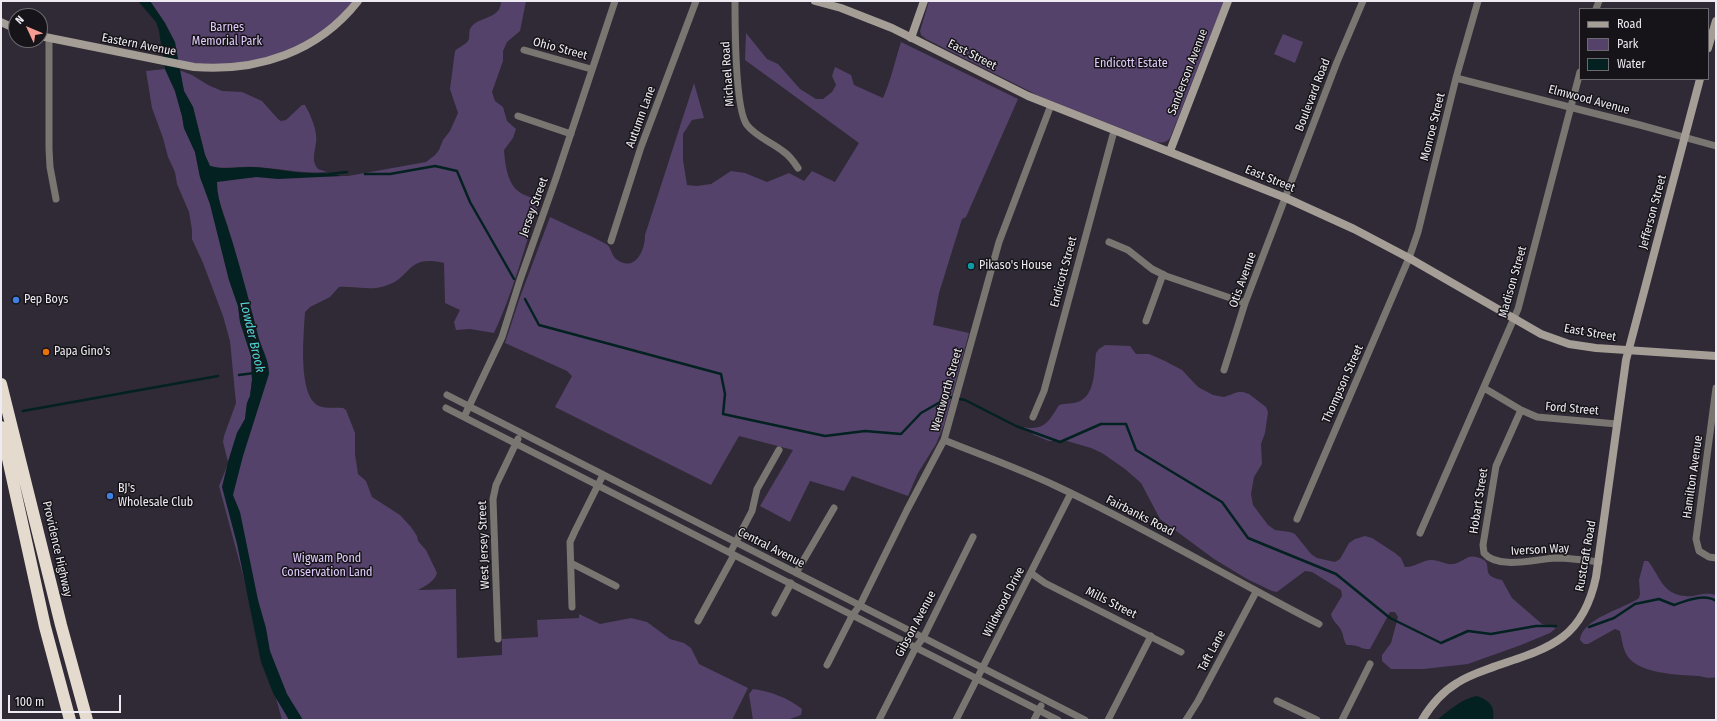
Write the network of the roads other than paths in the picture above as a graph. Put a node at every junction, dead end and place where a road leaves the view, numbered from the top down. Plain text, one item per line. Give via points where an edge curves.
1 (358, 1) edge
2 (615, 1) edge
3 (696, 1) edge
4 (735, 1) edge
5 (815, 1) edge
6 (924, 1) edge
7 (1228, 1) edge
8 (1362, 1) edge
9 (1478, 1) edge
10 (1716, 21) edge
11 (911, 38) junction
12 (49, 39) joint
13 (1709, 45) edge
14 (524, 50) dead end
15 (591, 69) junction
16 (1579, 76) edge
17 (1456, 78) junction
18 (1700, 80) edge
19 (1050, 106) junction
20 (1571, 107) junction
21 (518, 116) dead end
22 (1114, 131) junction
23 (570, 134) junction
24 (1685, 138) junction
25 (1716, 146) edge
26 (1170, 151) junction
27 (798, 168) dead end
28 (1286, 198) junction
29 (56, 199) dead end
30 (611, 241) dead end
31 (1109, 242) dead end
32 (1409, 258) junction
33 (1163, 274) junction
34 (1245, 303) junction
35 (1514, 320) junction
36 (1146, 321) dead end
37 (1628, 351) junction
38 (1716, 356) edge
39 (1224, 370) dead end
40 (1, 384) edge
41 (1484, 388) junction
42 (1716, 388) edge
43 (447, 395) dead end
44 (469, 406) junction
45 (446, 408) dead end
46 (1521, 410) junction
47 (464, 417) junction
48 (1033, 417) dead end
49 (1617, 424) junction
50 (1, 427) edge
51 (521, 433) junction
52 (944, 440) junction
53 (516, 444) junction
54 (1708, 446) junction
55 (1716, 447) edge
56 (779, 450) dead end
57 (603, 475) junction
58 (598, 485) junction
59 (1071, 493) junction
60 (834, 508) dead end
61 (1297, 519) dead end
62 (1420, 533) dead end
63 (973, 537) dead end
64 (735, 542) junction
65 (1484, 553) joint
66 (732, 554) junction
67 (1716, 558) edge
68 (1599, 562) junction
69 (571, 563) junction
70 (796, 573) junction
71 (1031, 573) junction
72 (790, 583) junction
73 (616, 586) dead end
74 (1256, 592) junction
75 (860, 605) junction
76 (572, 606) dead end
77 (775, 614) dead end
78 (852, 616) junction
79 (698, 621) dead end
80 (1319, 624) dead end
81 (1151, 636) junction
82 (923, 638) junction
83 (498, 639) dead end
84 (916, 647) junction
85 (1181, 652) dead end
86 (1370, 664) dead end
87 (827, 665) dead end
88 (983, 668) junction
89 (976, 679) junction
90 (1044, 700) junction
91 (1277, 701) dead end
92 (1039, 710) junction
93 (70, 720) edge
94 (87, 720) edge
95 (879, 720) edge
96 (956, 720) edge
97 (1034, 720) edge
98 (1058, 720) edge
99 (1085, 720) edge
100 (1108, 720) edge
101 (1186, 720) edge
102 (1317, 720) edge
103 (1342, 720) edge
104 (1422, 720) edge

1 - 12 main road, Eastern Avenue via 337,24 316,40 273,60 252,66 207,68 182,65
2 - 15 street, Jersey Street
3 - 30 street, Autumn Lane via 641,147
4 - 27 street, Michael Road via 741,110 753,132 785,152
5 - 11 main road, East Street via 842,8
6 - 11 main road
7 - 26 main road, Sanderson Avenue
8 - 28 street, Boulevard Road
9 - 17 street, Monroe Street
10 - 13 main road
11 - 19 main road, East Street
12 - 29 street via 49,149
14 - 15 street, Ohio Street
15 - 23 street, Jersey Street
16 - 20 street, Madison Street
17 - 20 street, Elmwood Avenue
17 - 32 street, Monroe Street via 1426,203
18 - 24 main road, Jefferson Street
19 - 22 main road, East Street
19 - 52 street, Wentworth Street via 999,242
20 - 24 street, Elmwood Avenue
20 - 35 street, Madison Street via 1522,298
21 - 23 street
22 - 26 main road, East Street
22 - 48 street, Endicott Street via 1044,390
23 - 44 street, Jersey Street via 502,337
24 - 25 street, Elmwood Avenue
24 - 37 main road, Jefferson Street
26 - 28 main road, East Street
28 - 32 main road, East Street
28 - 34 street, Otis Avenue
31 - 33 street via 1128,250 1152,269
32 - 35 main road, East Street
32 - 61 street, Thompson Street
33 - 34 street
33 - 36 street
34 - 39 street, Otis Avenue
35 - 37 main road, East Street via 1541,334 1569,344
35 - 41 street, Madison Street
37 - 38 main road, East Street
37 - 49 main road, Rustcraft Road
40 - 94 highway, Providence Highway via 62,631
41 - 46 street, Ford Street
41 - 62 street, Madison Street
42 - 54 street, Hamilton Avenue
43 - 44 street, Central Avenue
44 - 47 street, Jersey Street
44 - 51 street, Central Avenue
45 - 47 street, Central Avenue
46 - 49 street, Ford Street via 1546,419
46 - 65 street, Hobart Street via 1496,466 1483,545
47 - 53 street, Central Avenue
49 - 68 main road, Rustcraft Road
50 - 93 highway via 42,614
51 - 53 street, West Jersey Street
51 - 57 street, Central Avenue
52 - 59 street, Fairbanks Road
52 - 75 street, Wentworth Street
53 - 58 street, Central Avenue
53 - 83 street, West Jersey Street via 496,485 493,499
54 - 55 street
54 - 67 street, Hamilton Avenue via 1696,544 1699,551
56 - 64 street via 757,489 752,511
57 - 58 street
57 - 64 street, Central Avenue
58 - 66 street, Central Avenue
58 - 69 street via 572,537
59 - 71 street, Wildwood Drive
59 - 74 street, Fairbanks Road via 1169,543
60 - 70 street
63 - 82 street, Gibson Avenue
64 - 66 street
64 - 70 street, Central Avenue
65 - 68 street, Iverson Way via 1492,559 1506,562 1556,558
66 - 72 street, Central Avenue
66 - 79 street
68 - 104 main road, Rustcraft Road via 1590,600 1580,619 1566,635 1547,648 1481,671 1458,682 1434,702
69 - 73 street
69 - 76 street
70 - 75 street, Central Avenue
71 - 81 street, Mills Street via 1045,583
71 - 88 street, Wildwood Drive
72 - 77 street
72 - 78 street, Central Avenue
74 - 80 street, Fairbanks Road
74 - 101 street, Taft Lane
75 - 78 street, Wentworth Street
75 - 82 street, Central Avenue
78 - 84 street, Central Avenue
78 - 87 street, Wentworth Street
81 - 85 street, Mills Street
81 - 100 street
82 - 84 street, Gibson Avenue
82 - 88 street, Central Avenue
84 - 89 street, Central Avenue
84 - 95 street, Gibson Avenue
86 - 103 street
88 - 89 street, Wildwood Drive
88 - 90 street, Central Avenue
89 - 92 street, Central Avenue
89 - 96 street, Wildwood Drive
90 - 92 street
90 - 99 street, Central Avenue
91 - 102 street
92 - 97 street
92 - 98 street, Central Avenue

